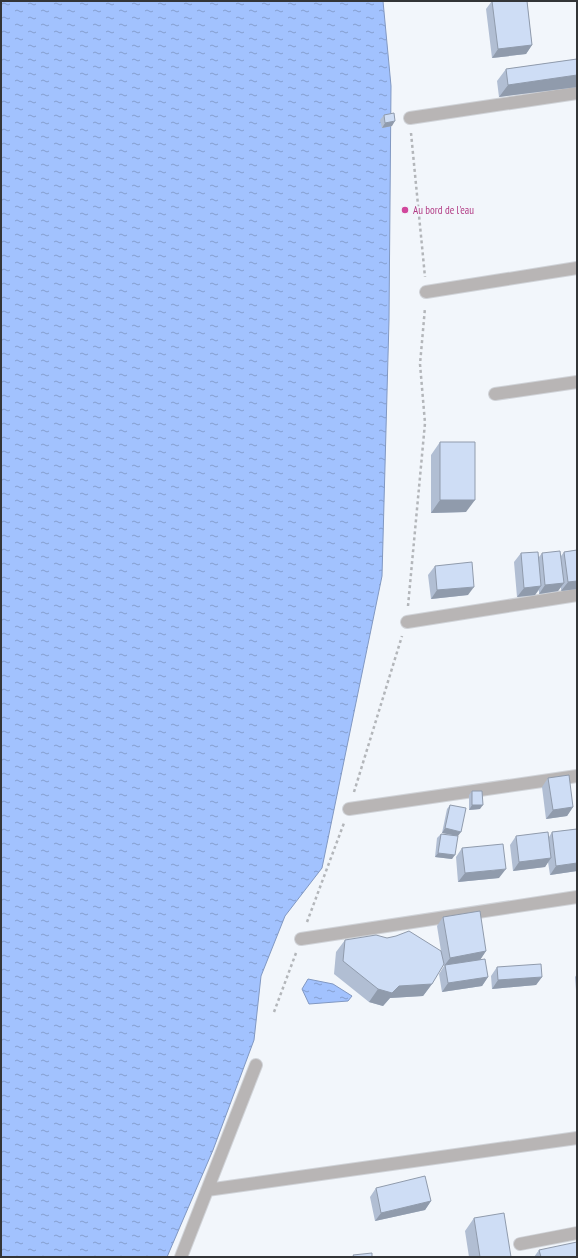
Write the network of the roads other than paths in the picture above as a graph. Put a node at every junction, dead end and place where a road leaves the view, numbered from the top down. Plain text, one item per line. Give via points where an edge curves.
1 (577, 93) edge
2 (410, 118) road end
3 (577, 268) edge
4 (426, 292) road end
5 (577, 382) edge
6 (495, 394) dead end
7 (577, 594) edge
8 (407, 622) road end
9 (577, 776) edge
10 (349, 809) road end
11 (577, 897) edge
12 (301, 939) road end
13 (256, 1065) dead end
14 (577, 1138) edge
15 (207, 1190) junction
16 (577, 1233) edge
17 (520, 1244) dead end
18 (181, 1257) edge

1 - 2 street
3 - 4 street
5 - 6 street
7 - 8 street
9 - 10 street
11 - 12 street
13 - 15 street
14 - 15 street
15 - 18 street
16 - 17 street

